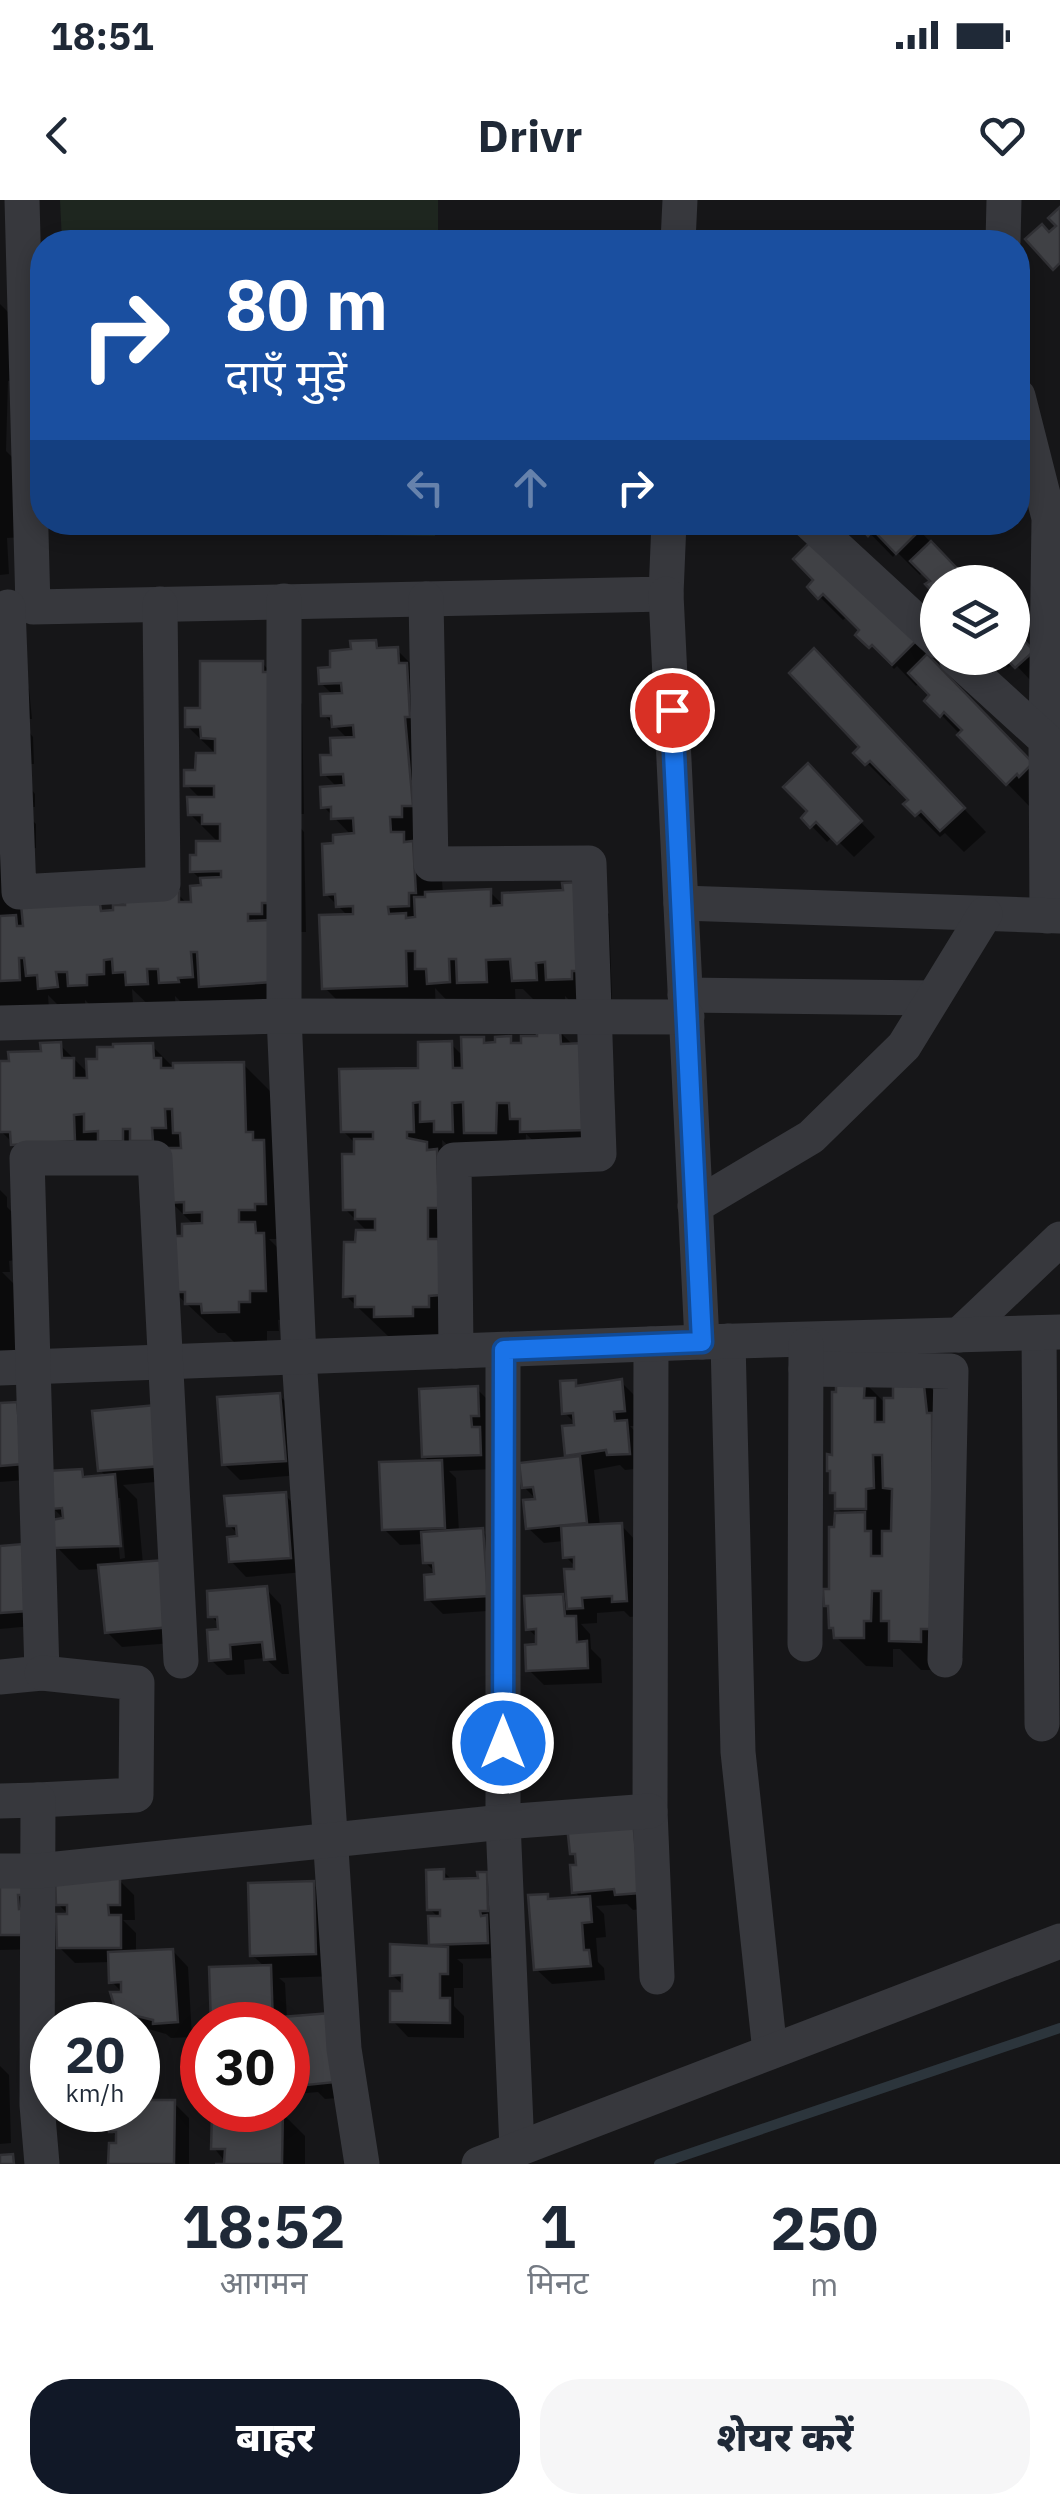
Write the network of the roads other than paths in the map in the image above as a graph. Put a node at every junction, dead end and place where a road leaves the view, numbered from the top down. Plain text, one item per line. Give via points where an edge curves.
1 (22, 200) edge
2 (680, 200) edge
3 (1004, 200) edge
4 (679, 230) edge
5 (1003, 230) edge
6 (1030, 436) edge
7 (1055, 519) edge
8 (668, 535) edge
9 (823, 535) edge
10 (666, 594) junction
11 (426, 598) junction
12 (284, 601) junction
13 (160, 604) junction
14 (14, 607) edge
15 (920, 624) edge
16 (975, 675) edge
17 (1046, 740) junction
18 (681, 903) junction
19 (985, 914) junction
20 (1054, 916) edge
21 (933, 998) junction
22 (686, 1006) junction
23 (284, 1016) junction
24 (593, 1017) junction
25 (0, 1022) edge
26 (696, 1206) junction
27 (1060, 1239) edge
28 (1049, 1332) edge
29 (959, 1335) junction
30 (715, 1341) junction
31 (651, 1344) junction
32 (504, 1350) junction
33 (456, 1352) junction
34 (806, 1354) junction
35 (299, 1357) junction
36 (167, 1363) junction
37 (17, 1368) edge
38 (805, 1644) dead end
39 (945, 1660) dead end
40 (181, 1661) dead end
41 (42, 1673) junction
42 (0, 1676) edge
43 (1042, 1724) dead end
44 (38, 1800) junction
45 (0, 1801) edge
46 (650, 1811) junction
47 (503, 1822) junction
48 (330, 1840) junction
49 (0, 1870) edge
50 (38, 1871) junction
51 (1060, 1941) edge
52 (657, 1977) dead end
53 (770, 2052) junction
54 (517, 2149) junction
55 (42, 2164) edge
56 (362, 2164) edge
57 (478, 2164) edge

1 - 14 street
2 - 4 street
3 - 5 street
6 - 7 street
7 - 17 street
8 - 10 street
9 - 15 street
10 - 11 street
10 - 18 street
11 - 12 street
11 - 24 street via 431,864 590,863
12 - 13 street
12 - 23 street
13 - 14 street
13 - 14 street via 162,884 19,892
16 - 17 street
17 - 20 street
18 - 19 street
18 - 22 street
19 - 20 street
19 - 21 street
21 - 22 street
21 - 26 street via 904,1046 811,1137
22 - 24 street
22 - 26 street
23 - 24 street
23 - 25 street
23 - 35 street
24 - 33 street via 599,1154 454,1160
26 - 30 street
27 - 29 street
28 - 29 street
28 - 43 street
29 - 34 street
30 - 31 street
30 - 34 street
30 - 53 street via 738,1752
31 - 32 street
31 - 46 street
32 - 33 street
32 - 47 street
33 - 35 street
34 - 38 street
34 - 39 street via 951,1371
35 - 36 street
35 - 48 street
36 - 37 street
36 - 37 street via 155,1158 27,1158
36 - 40 street
37 - 41 street
41 - 42 street
41 - 44 street via 137,1683 136,1795
44 - 45 street
44 - 50 street
46 - 47 street
46 - 52 street
47 - 48 street
47 - 54 street
48 - 50 street
48 - 56 street via 344,2050
49 - 50 street
50 - 55 street
51 - 53 street
53 - 54 street
54 - 57 street

